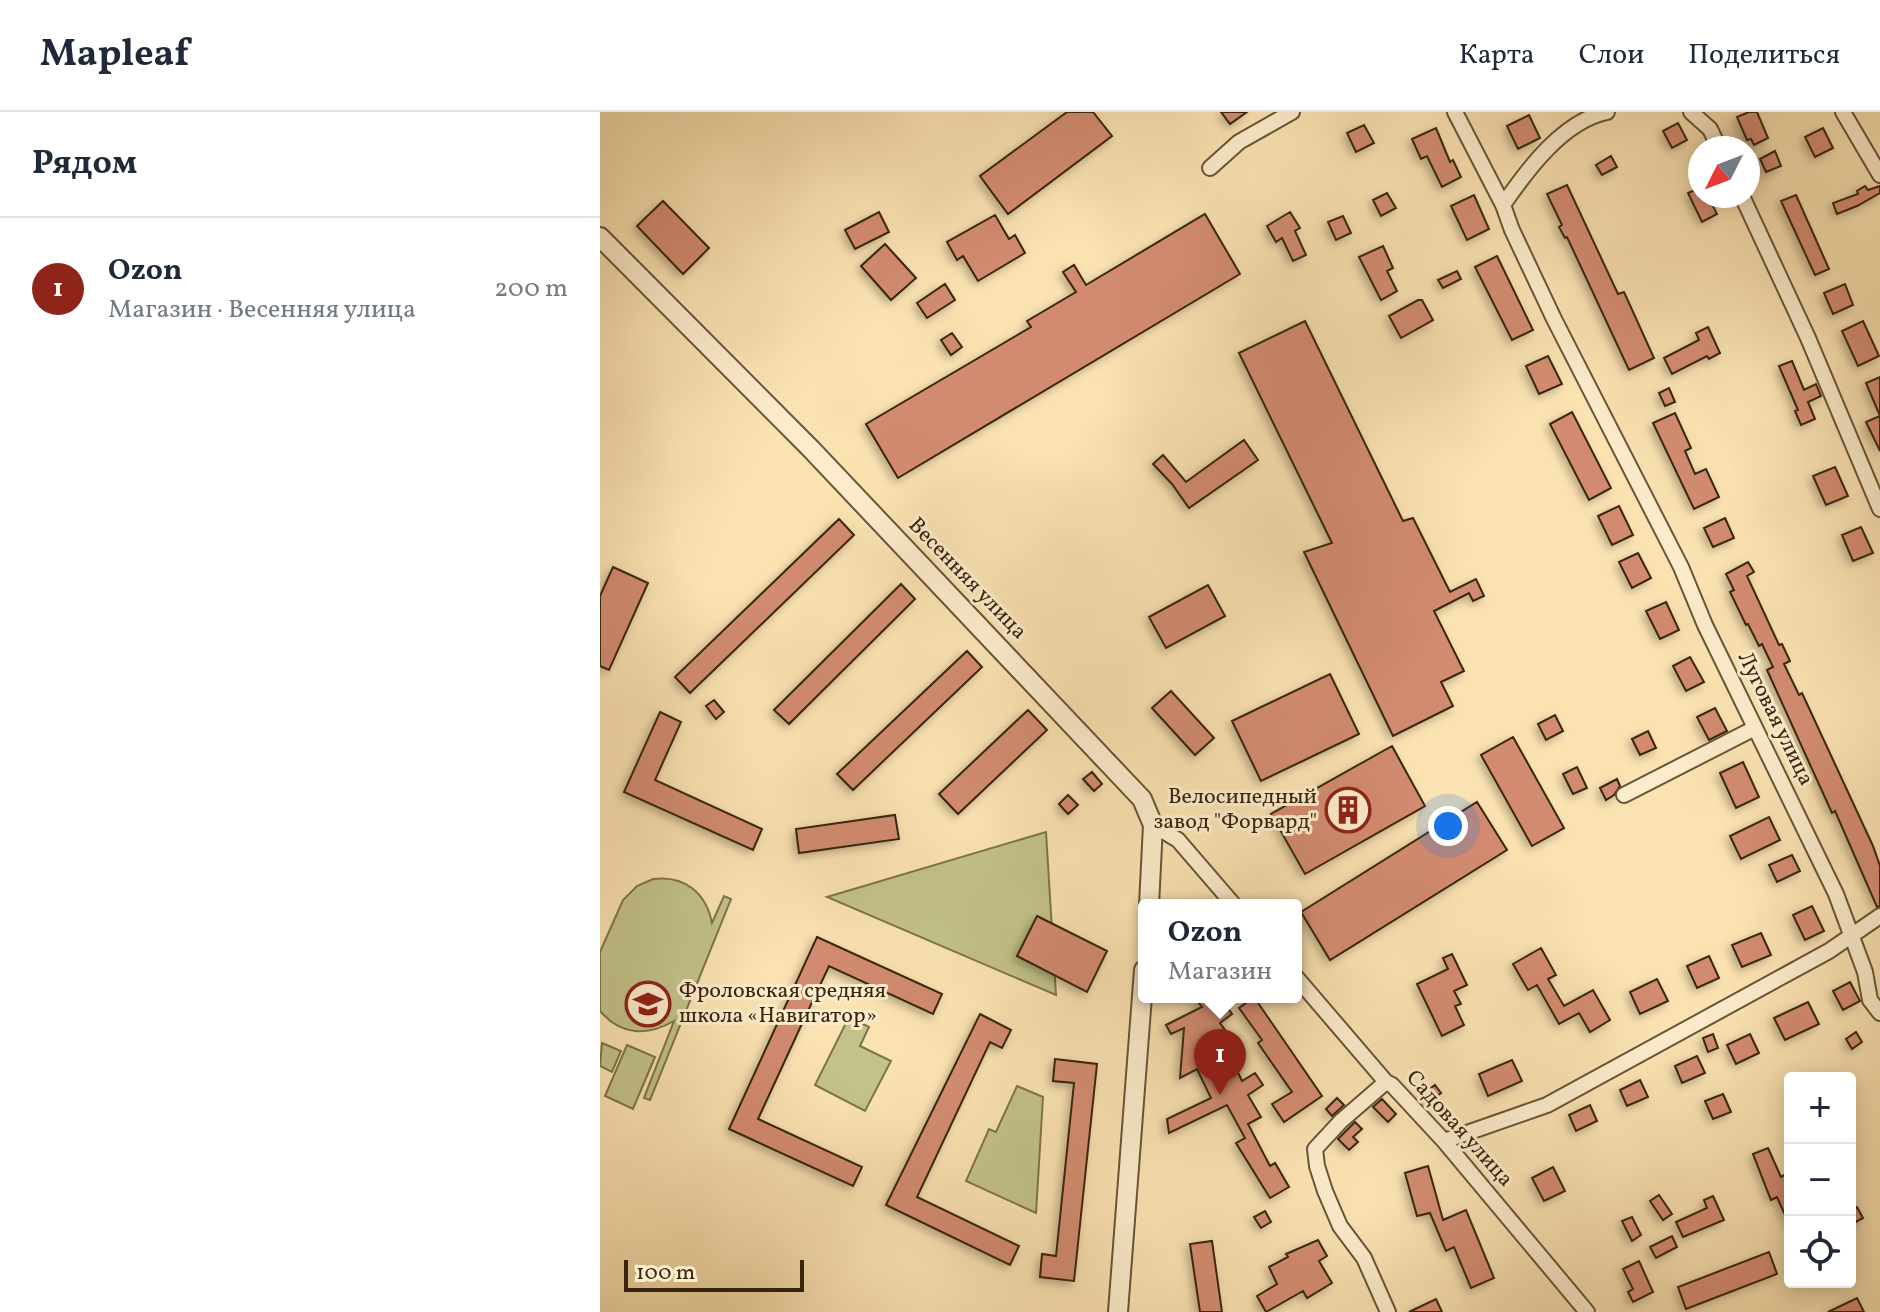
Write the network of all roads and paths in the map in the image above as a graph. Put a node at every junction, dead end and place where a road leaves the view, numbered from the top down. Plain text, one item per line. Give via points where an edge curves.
1 (1292, 112) edge
2 (1455, 112) edge
3 (1607, 112) edge
4 (1691, 112) edge
5 (1843, 112) edge
6 (1713, 136) edge
7 (1210, 168) dead end
8 (1880, 175) edge
9 (1503, 205) junction
10 (1748, 208) edge
11 (600, 237) edge
12 (1880, 509) edge
13 (1755, 728) junction
14 (1624, 795) dead end
15 (1153, 825) junction
16 (1149, 899) edge
17 (1229, 899) edge
18 (1880, 916) edge
19 (1851, 935) junction
20 (1302, 984) edge
21 (1141, 1003) edge
22 (1880, 1013) edge
23 (1386, 1082) junction
24 (1444, 1141) junction
25 (1118, 1312) edge
26 (1388, 1312) edge
27 (1587, 1312) edge

1 - 7 street via 1239,142
2 - 9 street, Луговая улица
3 - 9 street via 1561,136 1530,165
4 - 6 street
5 - 8 street
9 - 13 street, Луговая улица
10 - 12 street
11 - 15 street, Весенняя улица via 1122,776 1142,799
13 - 14 street
13 - 19 street, Луговая улица
15 - 16 street
15 - 17 street via 1178,840
18 - 19 street
19 - 22 street, Луговая улица via 1870,1000
19 - 24 street via 1547,1105
20 - 23 street, Садовая улица
21 - 25 street
23 - 24 street, Садовая улица
23 - 26 street via 1315,1149 1340,1226 1364,1258
24 - 27 street, Садовая улица

